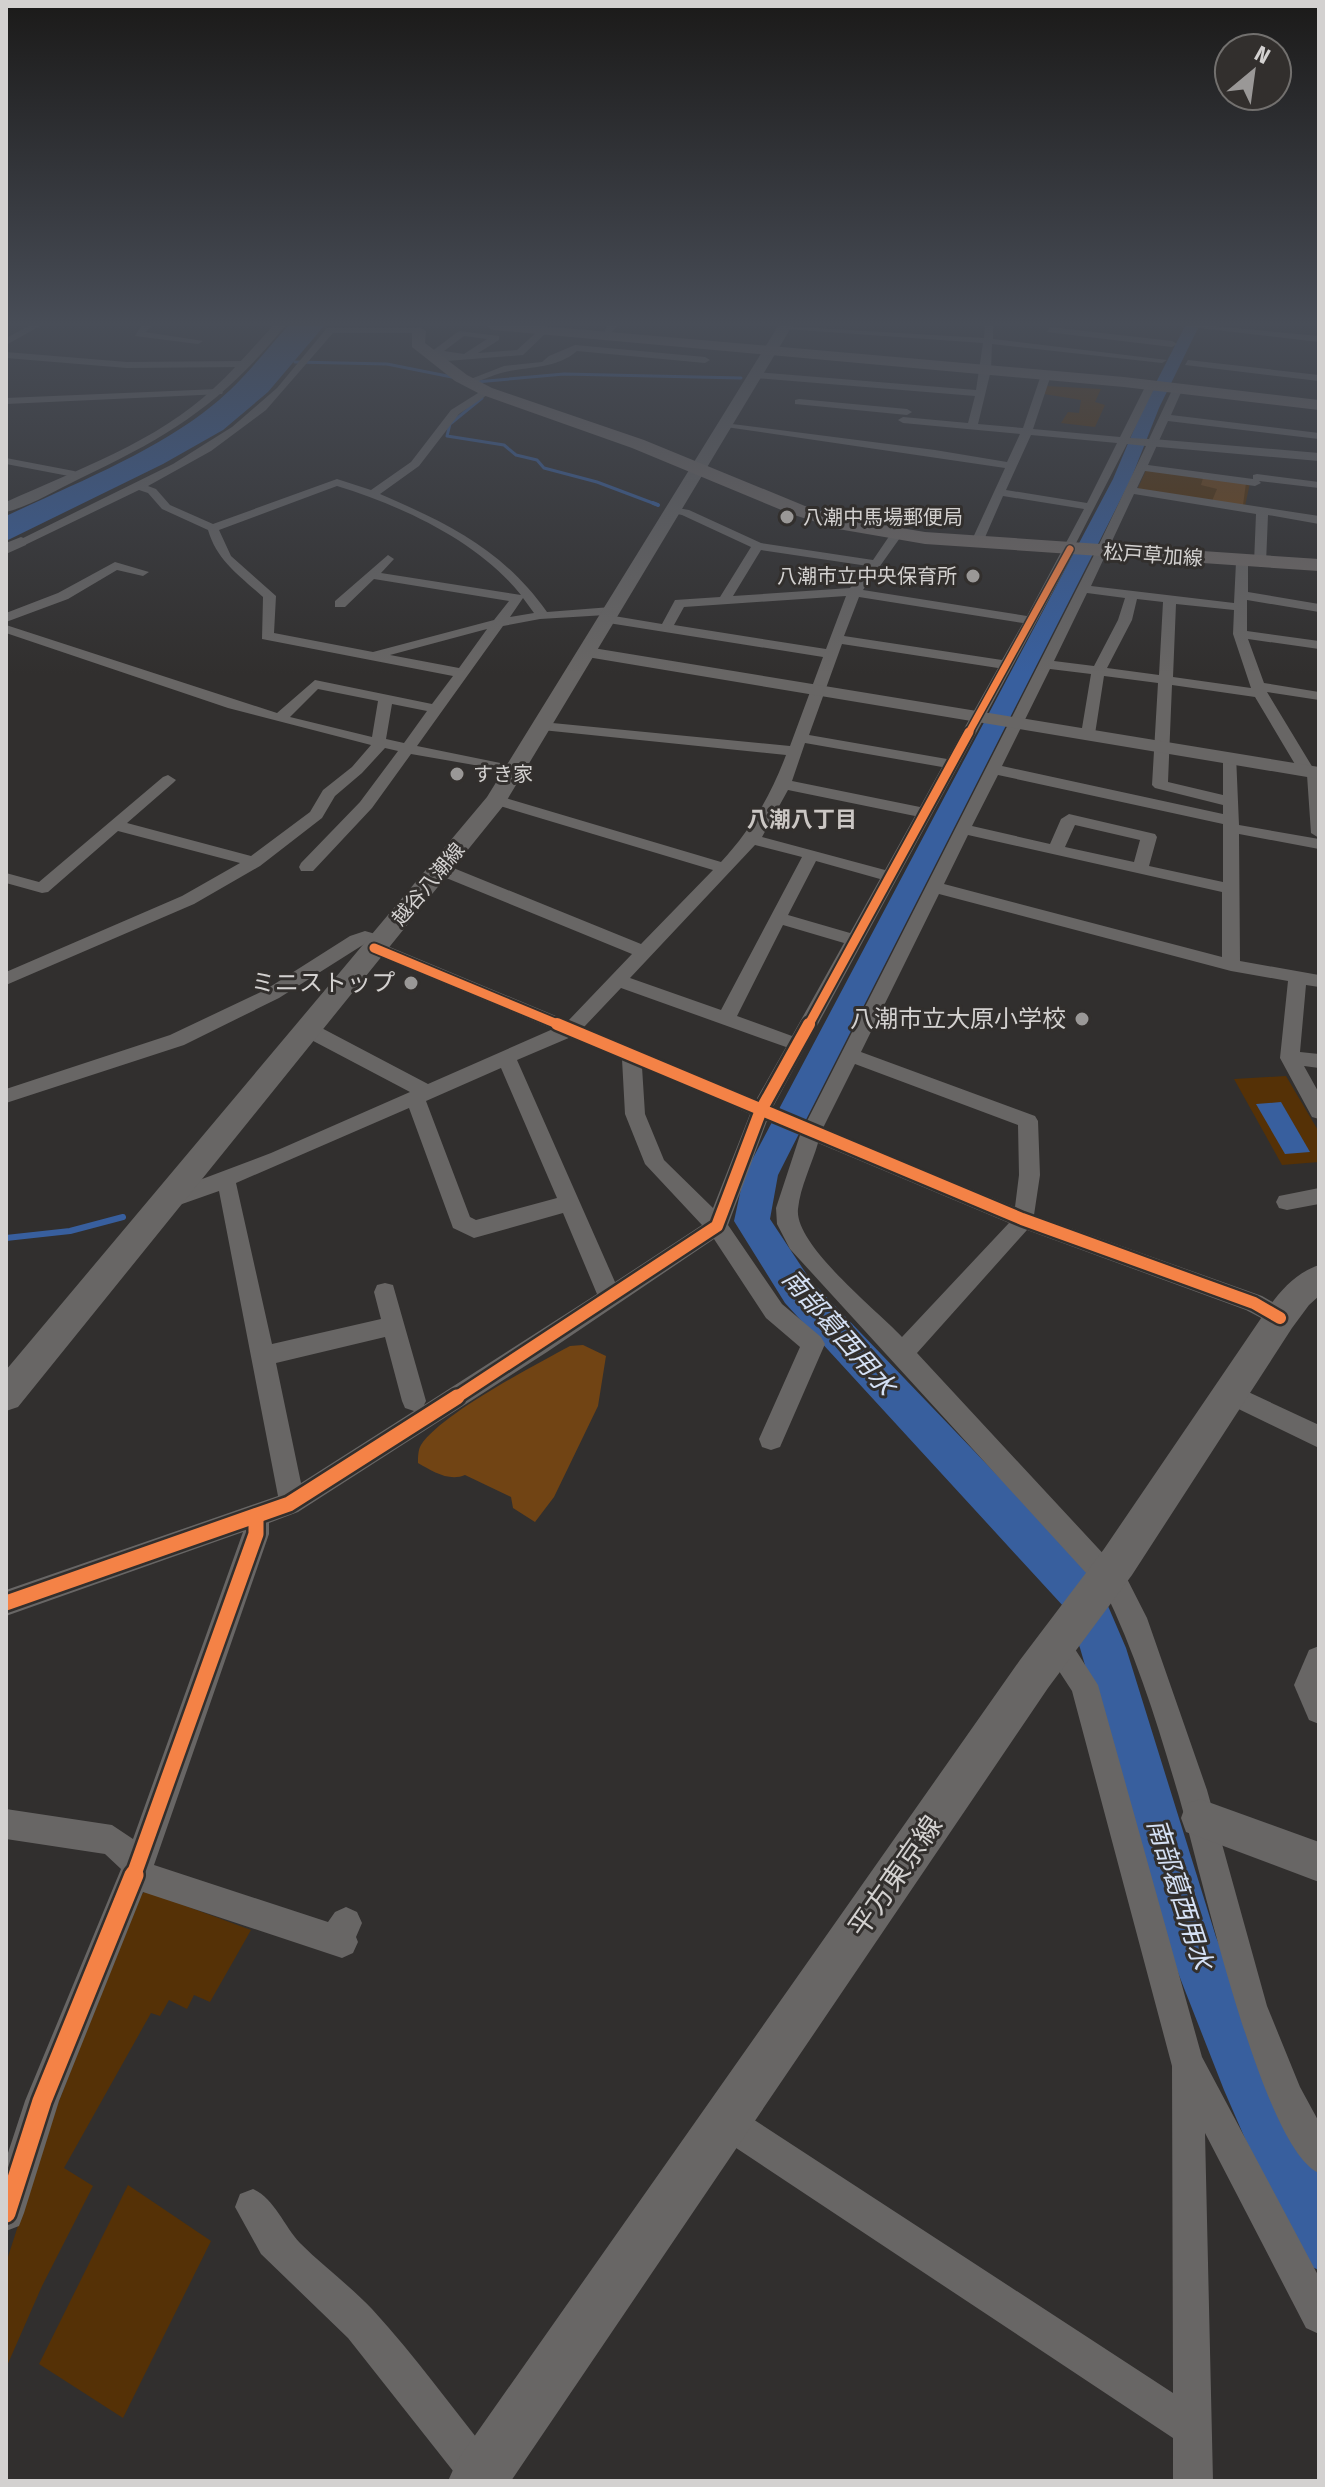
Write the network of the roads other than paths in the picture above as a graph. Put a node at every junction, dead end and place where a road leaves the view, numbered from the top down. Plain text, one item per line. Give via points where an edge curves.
1 (143, 442) edge
2 (215, 442) edge
3 (432, 442) edge
4 (627, 442) edge
5 (714, 442) edge
6 (847, 442) edge
7 (890, 442) edge
8 (1022, 442) edge
9 (1123, 442) edge
10 (1144, 442) edge
11 (1153, 443) junction
12 (887, 447) junction
13 (1264, 452) junction
14 (1319, 457) edge
15 (6, 461) edge
16 (1010, 466) junction
17 (1142, 467) junction
18 (698, 468) junction
19 (74, 474) junction
20 (1256, 480) junction
21 (1319, 485) edge
22 (137, 486) junction
23 (1130, 490) junction
24 (999, 492) junction
25 (371, 495) junction
26 (1091, 507) junction
27 (6, 508) edge
28 (672, 510) junction
29 (1256, 510) junction
30 (1319, 520) edge
31 (213, 528) junction
32 (896, 535) junction
33 (977, 542) junction
34 (13, 545) edge
35 (758, 546) junction
36 (1070, 549) junction
37 (1099, 551) junction
38 (388, 559) dead end
39 (1251, 563) junction
40 (876, 564) junction
41 (1319, 565) edge
42 (143, 572) dead end
43 (371, 575) junction
44 (1083, 589) junction
45 (1132, 595) junction
46 (851, 599) junction
47 (1170, 599) junction
48 (724, 600) junction
49 (1240, 601) junction
50 (340, 604) dead end
51 (1319, 608) edge
52 (542, 615) junction
53 (609, 615) junction
54 (6, 618) edge
55 (947, 618) dead end
56 (1030, 620) junction
57 (497, 623) junction
58 (666, 628) junction
59 (6, 629) edge
60 (1240, 634) junction
61 (1319, 645) edge
62 (834, 646) junction
63 (587, 652) junction
64 (374, 655) junction
65 (1046, 664) junction
66 (1005, 665) junction
67 (1098, 671) junction
68 (462, 673) junction
69 (1166, 680) junction
70 (818, 690) junction
71 (1259, 690) junction
72 (1319, 696) edge
73 (386, 699) junction
74 (436, 709) junction
75 (977, 716) junction
76 (280, 718) junction
77 (1015, 723) junction
78 (542, 726) junction
79 (1088, 734) junction
80 (380, 742) junction
81 (798, 745) junction
82 (1163, 747) junction
83 (409, 748) junction
84 (1231, 758) junction
85 (952, 764) junction
86 (993, 769) junction
87 (515, 770) junction
88 (1313, 772) edge
89 (168, 780) dead end
90 (783, 784) junction
91 (496, 800) junction
92 (1231, 802) junction
93 (925, 813) junction
94 (115, 825) junction
95 (1231, 825) junction
96 (963, 829) junction
97 (1319, 833) edge
98 (752, 839) junction
99 (1319, 844) edge
100 (1056, 850) junction
101 (811, 855) junction
102 (254, 862) junction
103 (307, 867) dead end
104 (725, 868) junction
105 (440, 869) junction
106 (1140, 869) junction
107 (890, 876) junction
108 (6, 878) edge
109 (934, 887) junction
110 (1231, 889) junction
111 (781, 919) junction
112 (855, 940) junction
113 (377, 945) junction
114 (644, 952) junction
115 (1231, 965) junction
116 (1298, 977) junction
117 (6, 979) edge
118 (618, 980) junction
119 (1319, 981) edge
120 (726, 1019) junction
121 (307, 1029) junction
122 (571, 1029) junction
123 (799, 1045) junction
124 (850, 1055) junction
125 (632, 1056) junction
126 (506, 1057) junction
127 (1290, 1058) junction
128 (1319, 1061) edge
129 (420, 1095) junction
130 (6, 1096) edge
131 (765, 1112) junction
132 (1319, 1112) edge
133 (808, 1129) junction
134 (224, 1179) junction
135 (1319, 1196) edge
136 (165, 1202) junction
137 (1287, 1202) dead end
138 (570, 1203) junction
139 (1022, 1219) junction
140 (717, 1226) junction
141 (1319, 1278) edge
142 (385, 1292) dead end
143 (610, 1297) junction
144 (1280, 1318) junction
145 (394, 1325) junction
146 (901, 1354) junction
147 (263, 1356) junction
148 (1229, 1393) junction
149 (6, 1396) edge
150 (414, 1401) dead end
151 (1319, 1437) edge
152 (771, 1439) dead end
153 (292, 1502) junction
154 (256, 1516) junction
155 (1106, 1578) junction
156 (6, 1603) edge
157 (1063, 1636) junction
158 (1319, 1660) edge
159 (1319, 1710) edge
160 (1200, 1818) junction
161 (6, 1824) edge
162 (1319, 1862) edge
163 (137, 1869) junction
164 (341, 1935) dead end
165 (1187, 2063) junction
166 (724, 2120) junction
167 (1319, 2156) edge
168 (253, 2207) dead end
169 (6, 2213) edge
170 (1319, 2315) edge
171 (1193, 2429) junction
172 (479, 2478) edge
173 (1193, 2481) edge

1 - 19 street
2 - 22 street
3 - 25 street via 415,464
4 - 18 main road, 松戸草加線
5 - 18 main road, 越谷八潮線
6 - 12 street
7 - 12 street
8 - 16 street
9 - 26 street
10 - 11 street
11 - 13 street
11 - 17 street
12 - 16 street
13 - 14 street
13 - 20 street
15 - 19 street
16 - 24 street
17 - 20 street
17 - 23 street
18 - 28 main road, 越谷八潮線
18 - 32 main road, 松戸草加線 via 816,517
19 - 27 street
20 - 21 street
20 - 29 street
22 - 31 street via 152,491 166,507
22 - 34 street
23 - 29 street
23 - 37 street
24 - 26 street
24 - 33 street
25 - 31 street via 332,482
25 - 52 street via 496,561
26 - 36 street
28 - 35 street
28 - 53 main road, 越谷八潮線
29 - 30 street
29 - 39 street
31 - 64 street via 227,559 270,596 267,636
32 - 33 main road, 松戸草加線
32 - 40 street
33 - 36 main road, 松戸草加線
35 - 40 street
35 - 48 street
36 - 37 main road, 松戸草加線
36 - 56 street
37 - 39 main road, 松戸草加線
37 - 44 street
38 - 43 street
39 - 41 main road, 松戸草加線
39 - 49 street
40 - 46 street
42 - 54 street via 115,566 63,596
43 - 50 street
43 - 57 street via 517,598
44 - 45 street
44 - 65 street
45 - 47 street
45 - 67 street
46 - 48 street
46 - 55 street
46 - 56 street
46 - 62 street
47 - 49 street
47 - 69 street
48 - 58 street via 680,603
49 - 51 street
49 - 60 street
52 - 53 street
52 - 57 street
53 - 58 street
53 - 63 main road, 越谷八潮線
56 - 66 street
57 - 64 street
57 - 68 street
58 - 62 street
59 - 76 street
60 - 61 street
60 - 71 street
62 - 66 street
62 - 70 street
63 - 70 street
63 - 78 main road, 越谷八潮線
64 - 68 street
65 - 67 street
65 - 77 street
66 - 75 street
67 - 69 street
67 - 79 street
68 - 74 street
69 - 71 street
69 - 82 street
70 - 75 street
70 - 81 street
71 - 72 street
71 - 88 street
73 - 74 street
73 - 76 street via 315,684
73 - 80 street
74 - 83 street
75 - 77 street
75 - 85 street
76 - 80 street
77 - 79 street
77 - 86 street
78 - 81 street
78 - 87 main road, 越谷八潮線
79 - 82 street
80 - 83 street
80 - 102 street via 329,793 316,815
81 - 85 street
81 - 90 street
82 - 84 street
82 - 92 street via 1160,785
83 - 87 street
83 - 103 street via 366,805
84 - 88 street
84 - 92 street
85 - 93 street
86 - 95 street
86 - 96 street
87 - 91 main road, 越谷八潮線
88 - 97 street
89 - 94 street
90 - 93 street
90 - 98 street
91 - 104 street
91 - 105 main road, 越谷八潮線
92 - 95 street
93 - 107 street
94 - 102 street
94 - 108 street via 42,888
95 - 99 street
95 - 110 street
96 - 100 street
96 - 109 street
98 - 101 street
98 - 104 street
100 - 106 street
100 - 106 street via 1069,819 1149,837
101 - 107 street
101 - 111 street
102 - 117 street via 188,900
104 - 114 street
105 - 113 main road, 越谷八潮線
105 - 114 street
106 - 110 street
107 - 112 street
109 - 115 street
109 - 124 street
110 - 115 street
111 - 112 street
111 - 120 street
112 - 123 street
113 - 121 main road, 越谷八潮線
113 - 122 street
113 - 130 street via 365,937 356,940 272,994 177,1040
114 - 118 street
115 - 116 street
116 - 119 street
116 - 127 street
118 - 120 street
118 - 122 street
120 - 123 street
121 - 129 street
121 - 136 main road, 越谷八潮線
122 - 125 street
122 - 126 street
123 - 131 street
124 - 133 street
124 - 139 street via 1028,1121 1030,1181
125 - 131 street
125 - 140 street via 635,1114 655,1164
126 - 129 street
126 - 138 street
127 - 128 street
127 - 132 street
129 - 134 street
129 - 138 street via 461,1222 474,1229
131 - 133 street
131 - 140 street
133 - 139 street
133 - 146 street via 787,1208 788,1224 812,1260
134 - 136 street
134 - 147 street
135 - 137 street
136 - 149 main road, 越谷八潮線
138 - 143 street
139 - 144 street via 1216,1288
139 - 146 street
140 - 143 street
140 - 152 street via 774,1311 813,1344
141 - 144 main road, 平方東京線
142 - 145 street
143 - 153 street
144 - 148 main road, 平方東京線
145 - 147 street
145 - 150 street
146 - 155 street
147 - 153 street
148 - 151 street
148 - 155 main road, 平方東京線
153 - 154 street
154 - 156 street
154 - 163 street via 256,1534
155 - 157 main road, 平方東京線
155 - 160 street via 1133,1618
157 - 165 street via 1084,1685
157 - 166 main road, 平方東京線
158 - 159 street via 1308,1685
160 - 162 street
160 - 167 street via 1251,2006 1287,2098
161 - 163 street via 112,1840
163 - 164 street
163 - 169 street via 42,2101
165 - 170 street
165 - 171 street
166 - 171 street
166 - 172 main road, 平方東京線
168 - 172 street via 262,2228 298,2268 359,2322
171 - 173 street

